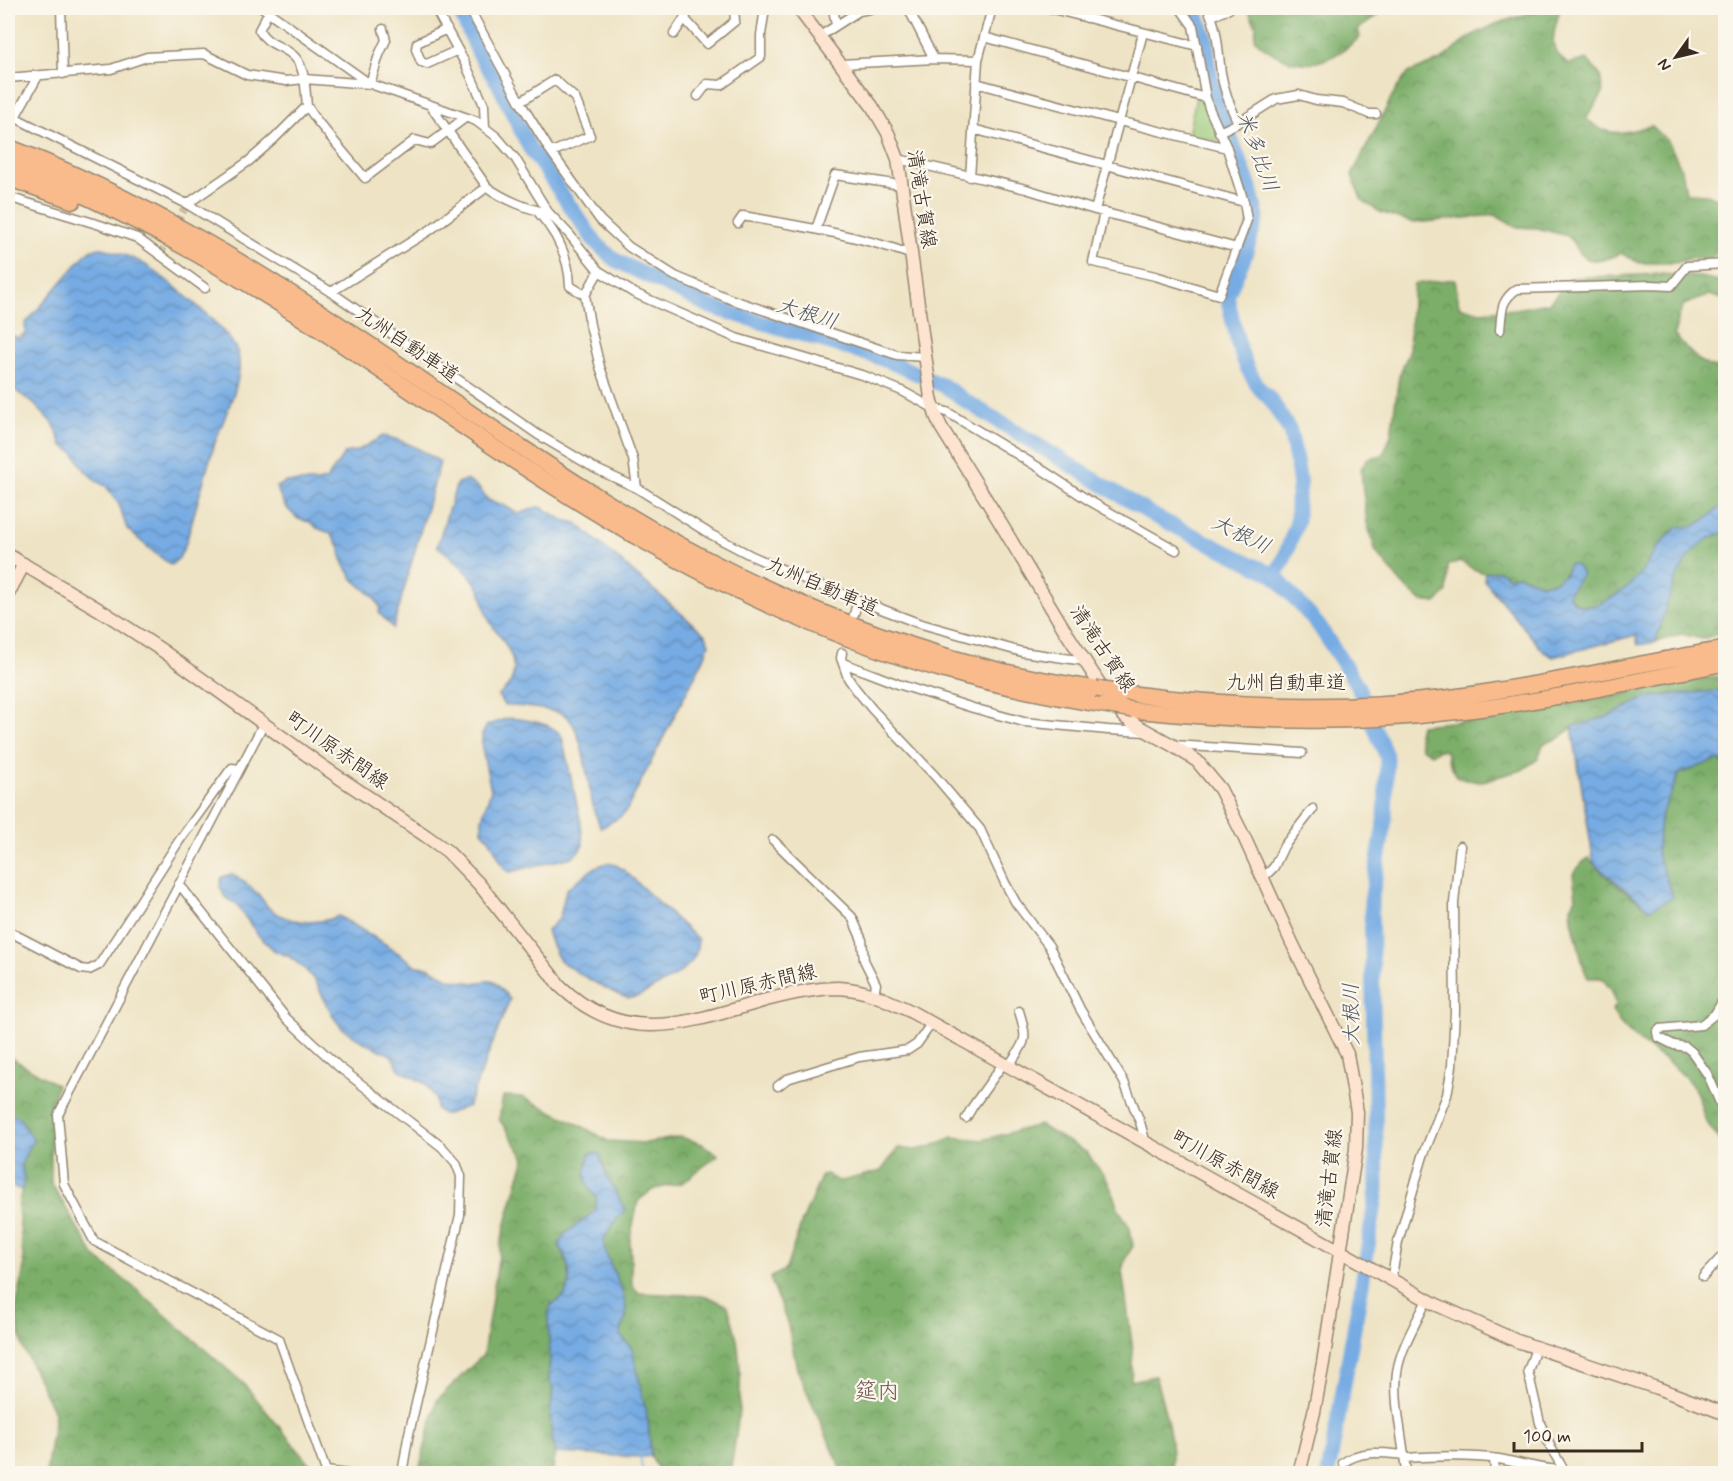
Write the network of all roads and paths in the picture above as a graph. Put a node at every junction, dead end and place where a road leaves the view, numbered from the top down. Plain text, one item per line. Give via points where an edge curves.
1 (61, 8) edge
2 (435, 8) edge
3 (469, 8) edge
4 (691, 8) edge
5 (734, 8) edge
6 (765, 8) edge
7 (798, 8) edge
8 (833, 8) edge
9 (874, 8) edge
10 (908, 8) edge
11 (992, 8) edge
12 (1049, 8) edge
13 (1090, 8) edge
14 (1180, 8) edge
15 (1207, 8) edge
16 (1229, 9) dead end
17 (270, 10) edge
18 (1212, 16) junction
19 (684, 18) junction
20 (1087, 18) junction
21 (836, 25) junction
22 (382, 29) dead end
23 (447, 29) junction
24 (1143, 33) junction
25 (674, 34) dead end
26 (820, 36) junction
27 (984, 37) junction
28 (1197, 46) junction
29 (458, 50) junction
30 (934, 59) junction
31 (978, 60) junction
32 (841, 64) junction
33 (63, 74) junction
34 (38, 76) junction
35 (1131, 77) junction
36 (8, 78) edge
37 (303, 79) junction
38 (976, 83) junction
39 (370, 84) junction
40 (698, 96) dead end
41 (1206, 98) junction
42 (520, 102) junction
43 (430, 105) junction
44 (307, 106) junction
45 (1376, 114) dead end
46 (11, 116) edge
47 (465, 117) junction
48 (1119, 121) junction
49 (1238, 123) junction
50 (485, 129) junction
51 (973, 129) junction
52 (448, 130) junction
53 (1219, 132) junction
54 (8, 147) edge
55 (1227, 148) junction
56 (552, 152) junction
57 (898, 159) junction
58 (8, 163) edge
59 (1107, 166) junction
60 (970, 177) junction
61 (8, 178) edge
62 (901, 185) junction
63 (487, 187) junction
64 (8, 197) edge
65 (1244, 202) junction
66 (187, 204) junction
67 (1099, 211) junction
68 (538, 212) junction
69 (548, 212) junction
70 (738, 223) dead end
71 (816, 229) junction
72 (1237, 248) junction
73 (192, 251) junction
74 (910, 254) junction
75 (1725, 264) edge
76 (598, 271) junction
77 (205, 288) dead end
78 (331, 292) junction
79 (585, 295) junction
80 (1500, 330) dead end
81 (925, 357) junction
82 (932, 403) junction
83 (637, 488) junction
84 (1176, 550) dead end
85 (8, 555) edge
86 (24, 564) junction
87 (8, 594) edge
88 (858, 601) junction
89 (854, 614) dead end
90 (1725, 649) edge
91 (842, 653) dead end
92 (1085, 661) junction
93 (843, 663) junction
94 (1725, 663) edge
95 (264, 723) junction
96 (1147, 732) junction
97 (1172, 745) junction
98 (1302, 753) dead end
99 (239, 769) junction
100 (1313, 809) dead end
101 (773, 840) dead end
102 (1460, 846) dead end
103 (1263, 878) junction
104 (179, 884) junction
105 (8, 931) edge
106 (874, 995) junction
107 (1725, 995) edge
108 (1019, 1011) dead end
109 (931, 1024) junction
110 (1005, 1065) junction
111 (778, 1086) dead end
112 (1725, 1117) edge
113 (966, 1118) dead end
114 (1146, 1144) junction
115 (1725, 1252) edge
116 (1344, 1255) junction
117 (1703, 1277) dead end
118 (1389, 1280) junction
119 (1427, 1300) junction
120 (1536, 1348) junction
121 (1725, 1414) edge
122 (1404, 1456) junction
123 (1494, 1459) junction
124 (1343, 1463) dead end
125 (325, 1472) edge
126 (1564, 1472) edge
127 (348, 1473) edge
128 (402, 1473) edge
129 (1299, 1473) edge
130 (1406, 1473) edge
131 (1495, 1473) edge

1 - 33 street
2 - 23 street
3 - 42 street
4 - 19 street
5 - 19 street via 735,21 707,44
6 - 40 street via 761,57 721,86 707,84
7 - 26 main road, 清滝古賀線
8 - 21 street
9 - 21 street via 859,11
10 - 30 street
11 - 27 street
12 - 20 street
13 - 20 street
14 - 28 street via 1193,26
15 - 18 street
16 - 18 street
17 - 37 street via 259,30 264,38 292,54
17 - 39 street
18 - 49 street via 1228,103
19 - 25 street
20 - 24 street
21 - 26 street
22 - 39 street via 386,40
23 - 29 street
23 - 29 street via 417,43 421,62 427,64
24 - 28 street
24 - 35 street
26 - 32 main road, 清滝古賀線
27 - 31 street
27 - 35 street
28 - 41 street
29 - 50 street via 484,105
30 - 31 street
30 - 32 street
31 - 38 street
32 - 57 main road, 清滝古賀線 via 872,106
33 - 34 street
33 - 37 street via 111,69 147,57 204,54 247,75 286,81
34 - 36 street
34 - 46 street
35 - 41 street
35 - 48 street
37 - 39 street
37 - 44 street
38 - 48 street
38 - 51 street
39 - 43 street
41 - 53 street
42 - 56 street
42 - 56 street via 555,80 575,98 590,136
43 - 47 street
43 - 52 street
44 - 52 street via 365,178 415,140 430,144
44 - 66 street via 274,140
45 - 49 street via 1299,95 1276,99
46 - 66 street
47 - 50 street
47 - 52 street
48 - 55 street
48 - 59 street
49 - 53 street
50 - 69 street via 515,158
51 - 59 street
51 - 60 street
52 - 63 street
53 - 55 street
54 - 90 highway, 九州自動車道, bridge via 145,209 202,241 362,340 556,470 669,538 733,573 803,604 911,645 1004,672 1096,689 1213,704 1277,706 1446,698
55 - 65 street
56 - 81 street via 600,220 629,247 675,276 730,299 897,355
57 - 60 street
57 - 62 main road, 清滝古賀線
58 - 73 highway, 九州自動車道 via 127,216
59 - 65 street
59 - 67 street
60 - 67 street
61 - 73 highway
62 - 71 street via 835,175
62 - 74 main road, 清滝古賀線
63 - 68 street
63 - 78 street via 430,230
64 - 77 street via 137,238
65 - 72 street via 1247,220
66 - 78 street
67 - 72 street
67 - 72 street via 1093,262 1219,295
68 - 69 street
68 - 79 street via 560,244 570,271 570,286
69 - 76 street
70 - 71 street via 743,216
71 - 74 street
73 - 94 highway, 九州自動車道, bridge via 306,321 603,517 731,588 801,620 919,663 1018,689 1133,710 1282,720 1347,720 1451,712 1557,697
74 - 81 main road, 清滝古賀線
75 - 80 street via 1687,266 1671,286 1517,289 1504,303
76 - 79 street
76 - 82 street via 634,293 736,338 865,376
78 - 83 street via 537,434
79 - 83 street via 600,367 633,459
81 - 82 main road, 清滝古賀線
82 - 84 street
82 - 92 main road, 清滝古賀線 via 941,427
83 - 88 street via 752,556
85 - 86 main road, 町川原赤間線
86 - 87 main road
86 - 95 main road, 町川原赤間線 via 163,651
88 - 89 street
88 - 92 street via 918,623 1022,652
91 - 93 street
92 - 96 main road, 清滝古賀線 via 1110,700 1126,718
93 - 96 street via 940,698 1024,722
93 - 114 street via 848,678 872,709 980,829 1012,895 1049,946 1080,1009 1124,1082
95 - 99 street
95 - 106 main road, 町川原赤間線 via 447,851 494,901 560,986 581,1004 607,1018 660,1026 809,990 840,988
96 - 97 main road, 清滝古賀線
97 - 98 street
97 - 103 main road, 清滝古賀線 via 1197,761 1220,789
99 - 104 street
99 - 105 street via 232,768 179,841 99,965 81,969
100 - 103 street
101 - 106 street via 852,917 862,940 864,960 876,984
102 - 118 street via 1454,903 1452,1066 1447,1095 1423,1156
103 - 116 main road, 清滝古賀線 via 1347,1054 1351,1071 1357,1140
104 - 125 street via 58,1115 64,1184 94,1241 279,1339
104 - 128 street via 286,1018 339,1067 442,1147 459,1170 460,1215
106 - 109 main road, 町川原赤間線
107 - 112 street via 1715,1014 1701,1024 1657,1032 1658,1037 1692,1052 1708,1075
108 - 110 street via 1024,1041
109 - 110 main road, 町川原赤間線
109 - 111 street via 908,1050 859,1057 787,1079
110 - 113 street
110 - 114 main road, 町川原赤間線
114 - 116 main road, 町川原赤間線
115 - 117 street
116 - 118 main road, 町川原赤間線
116 - 129 main road, 清滝古賀線
118 - 119 main road, 町川原赤間線
119 - 120 main road, 町川原赤間線
119 - 122 street via 1404,1348 1397,1373
120 - 121 main road, 町川原赤間線
120 - 126 street via 1528,1371 1540,1423
122 - 123 street
122 - 124 street via 1364,1453
122 - 130 street
123 - 126 street
123 - 131 street
125 - 127 street

